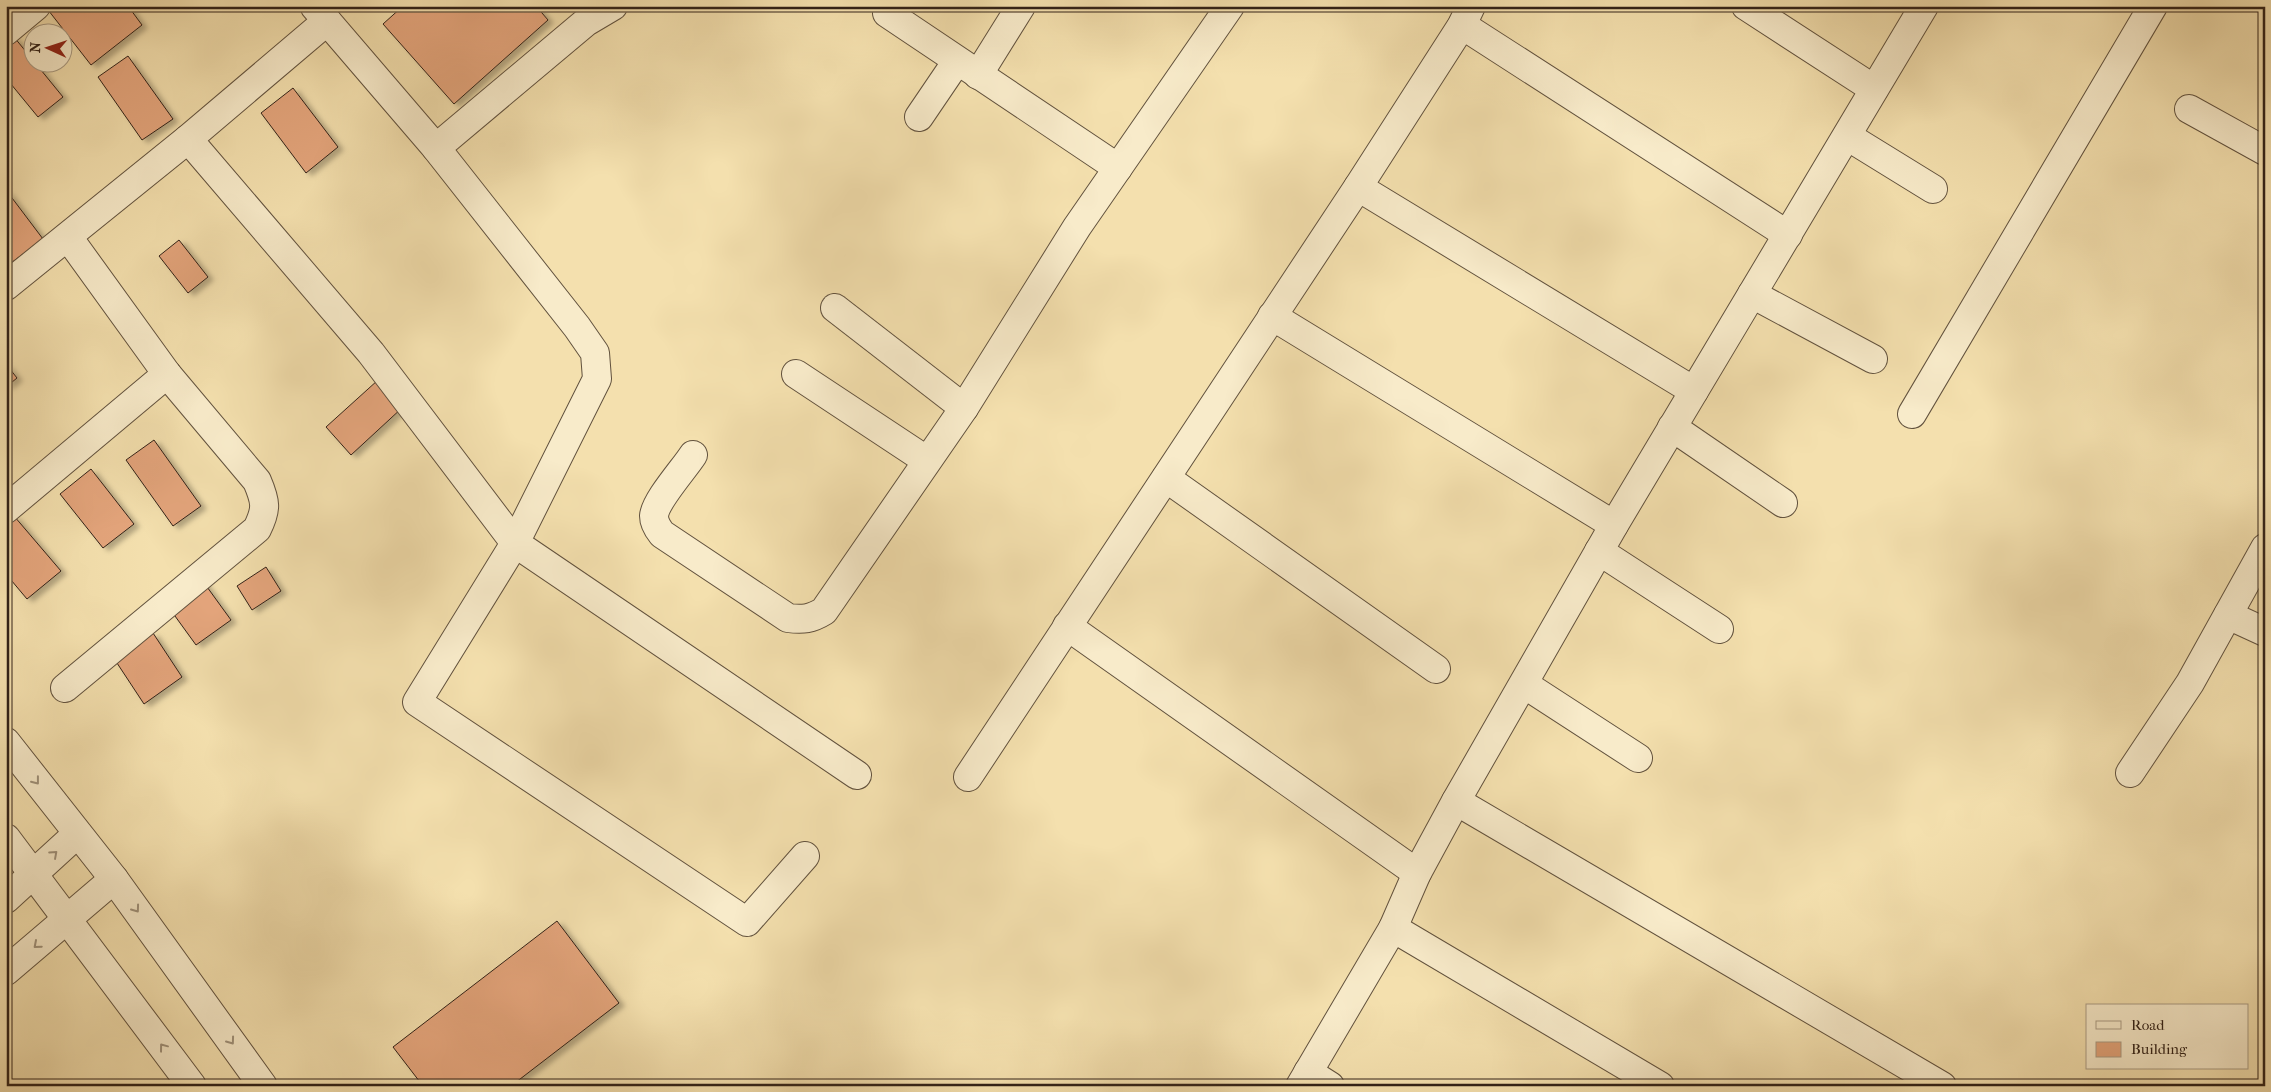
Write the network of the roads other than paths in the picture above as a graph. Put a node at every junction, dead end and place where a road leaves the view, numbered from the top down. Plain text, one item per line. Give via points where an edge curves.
1 (36, 6) edge
2 (613, 6) edge
3 (1021, 6) edge
4 (1230, 6) edge
5 (1746, 6) edge
6 (1924, 6) edge
7 (2153, 6) edge
8 (887, 13) dead end
9 (321, 14) edge
10 (580, 14) edge
11 (1466, 16) edge
12 (6, 31) edge
13 (967, 68) junction
14 (1874, 89) junction
15 (2189, 109) dead end
16 (919, 117) dead end
17 (1847, 136) junction
18 (188, 140) junction
19 (436, 148) junction
20 (2265, 151) edge
21 (1118, 168) junction
22 (1358, 187) junction
23 (1932, 188) dead end
24 (1788, 235) junction
25 (68, 236) junction
26 (6, 286) edge
27 (1752, 294) junction
28 (835, 308) dead end
29 (1272, 316) junction
30 (1873, 359) dead end
31 (167, 374) junction
32 (796, 374) dead end
33 (1694, 391) junction
34 (964, 408) junction
35 (1912, 414) dead end
36 (1672, 427) junction
37 (693, 455) dead end
38 (926, 460) junction
39 (1166, 478) junction
40 (1783, 503) dead end
41 (6, 510) edge
42 (1614, 525) junction
43 (514, 544) junction
44 (2265, 548) edge
45 (1599, 551) junction
46 (2228, 615) junction
47 (1067, 626) junction
48 (1719, 629) dead end
49 (2265, 632) edge
50 (1436, 669) dead end
51 (1524, 684) junction
52 (65, 688) dead end
53 (6, 742) edge
54 (1638, 758) dead end
55 (2130, 773) dead end
56 (857, 775) dead end
57 (968, 777) dead end
58 (1456, 801) junction
59 (77, 834) junction
60 (6, 838) edge
61 (805, 856) dead end
62 (34, 873) junction
63 (1417, 873) junction
64 (114, 879) junction
65 (6, 899) edge
66 (67, 919) junction
67 (1393, 928) junction
68 (6, 971) edge
69 (1312, 1081) edge
70 (192, 1086) edge
71 (263, 1086) edge
72 (1660, 1086) edge
73 (1942, 1086) edge

1 - 12 street
2 - 10 street
3 - 13 street
4 - 21 street
5 - 14 street
6 - 14 street
7 - 35 street
8 - 13 street
9 - 18 street
9 - 19 street
10 - 19 street
11 - 22 street
11 - 24 street
13 - 16 street
13 - 21 street
14 - 17 street
15 - 20 street
17 - 23 street
17 - 24 street
18 - 25 street
18 - 43 street via 371,354
19 - 43 street via 595,353 597,379
21 - 34 street via 1076,227
22 - 29 street
22 - 33 street
24 - 27 street
25 - 26 street
25 - 31 street
27 - 30 street
27 - 33 street
28 - 34 street
29 - 39 street
29 - 42 street
31 - 41 street
31 - 52 street via 257,481 264,496 265,512 257,529
32 - 38 street
33 - 36 street
34 - 38 street
36 - 40 street
36 - 42 street
37 - 38 street via 657,506 656,526 662,534 788,618 802,620 813,618 824,610
39 - 47 street
39 - 50 street
42 - 45 street
43 - 56 street
43 - 61 street via 417,702 747,922
44 - 46 street
45 - 48 street
45 - 51 street
46 - 49 street
46 - 55 street via 2190,683
47 - 57 street
47 - 63 street
51 - 54 street
51 - 58 street
53 -> 59 street
58 - 63 street
58 - 73 street
62 -> 59 street
59 - 64 street
60 - 62 street
62 - 65 street
62 - 66 street
63 - 67 street
64 - 66 street
64 -> 71 street
66 -> 68 street
70 -> 66 street
67 - 69 street
67 - 72 street

